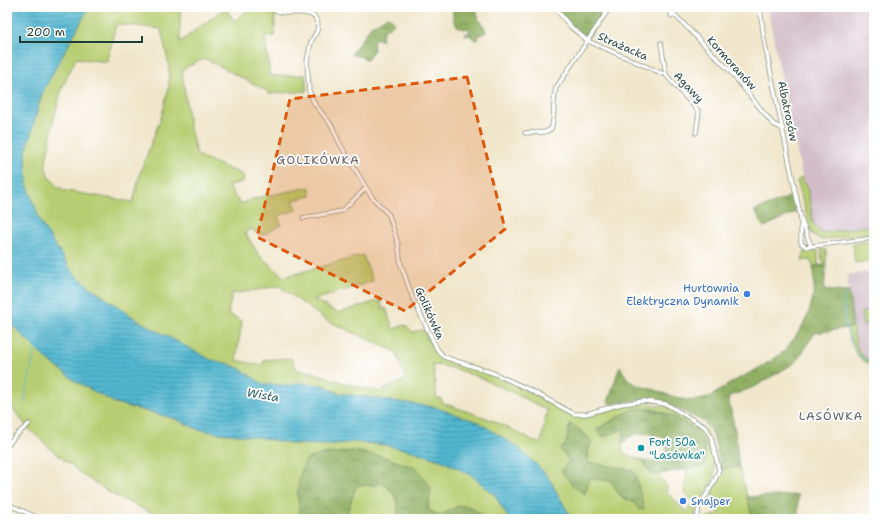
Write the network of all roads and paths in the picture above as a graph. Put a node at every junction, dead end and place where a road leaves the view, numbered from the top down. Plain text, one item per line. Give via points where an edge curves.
1 (270, 7) edge
2 (554, 7) edge
3 (610, 7) edge
4 (667, 7) edge
5 (679, 7) edge
6 (760, 7) edge
7 (672, 15) junction
8 (588, 41) junction
9 (661, 43) dead end
10 (666, 75) junction
11 (783, 129) junction
12 (526, 133) dead end
13 (696, 134) dead end
14 (366, 188) junction
15 (303, 218) dead end
16 (800, 219) junction
17 (874, 238) edge
18 (809, 246) junction
19 (29, 424) dead end
20 (7, 447) edge
21 (7, 504) edge
22 (41, 519) edge
23 (697, 519) edge

1 - 14 street, Golikówka via 282,13 305,12 315,17 317,31 311,42 307,61 309,91 314,103 332,126
2 - 8 street, Strażacka via 571,27
3 - 8 street
4 - 7 street, Kormoranów
5 - 7 street
6 - 11 street, Albatrosów via 764,40
7 - 11 street, Kormoranów via 728,69 773,124
8 - 10 street, Strażacka
8 - 12 street via 556,88 553,99 554,123 551,129 545,132
9 - 10 street, Strażacka
10 - 13 street, Agawy via 700,112
11 - 16 street, Albatrosów
14 - 15 street via 342,211
14 - 23 street, Golikówka via 389,215 401,265 413,299 435,346 444,356 493,373 574,414 586,414 621,404 644,401 666,404 705,427 711,437 718,470 714,482 698,507
16 - 18 street, Albatrosów
16 - 18 street, Albatrosów via 801,242
17 - 18 street
19 - 20 street
21 - 22 street

